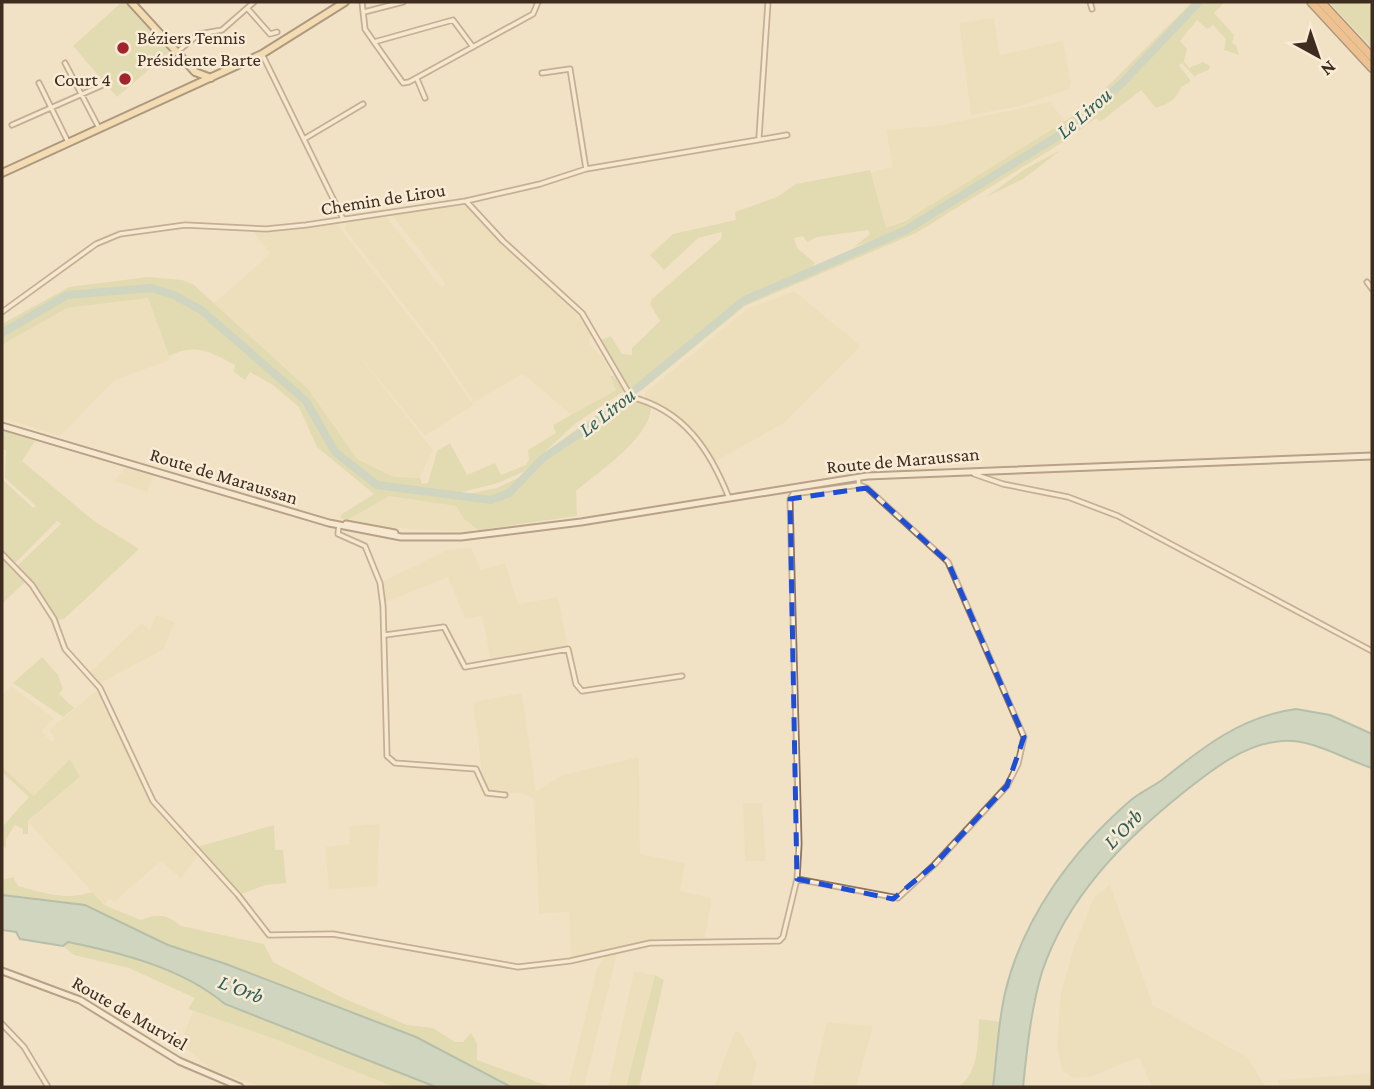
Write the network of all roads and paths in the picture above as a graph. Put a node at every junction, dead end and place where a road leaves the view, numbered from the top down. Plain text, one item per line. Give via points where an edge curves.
1 (131, 2) edge
2 (254, 2) edge
3 (345, 2) edge
4 (362, 2) edge
5 (403, 2) edge
6 (538, 2) edge
7 (768, 2) edge
8 (1090, 2) edge
9 (1311, 2) edge
10 (1321, 2) edge
11 (248, 9) junction
12 (1092, 9) dead end
13 (364, 12) junction
14 (277, 32) dead end
15 (374, 42) junction
16 (472, 47) junction
17 (177, 52) junction
18 (262, 54) junction
19 (1372, 57) edge
20 (65, 63) dead end
21 (1372, 68) edge
22 (195, 72) junction
23 (542, 73) dead end
24 (213, 78) junction
25 (417, 79) junction
26 (39, 83) dead end
27 (105, 84) dead end
28 (185, 91) junction
29 (81, 94) junction
30 (425, 98) dead end
31 (363, 104) dead end
32 (51, 108) junction
33 (12, 125) dead end
34 (100, 130) junction
35 (787, 135) dead end
36 (759, 137) junction
37 (304, 139) junction
38 (68, 144) junction
39 (586, 169) junction
40 (2, 173) edge
41 (466, 201) junction
42 (343, 219) junction
43 (1367, 282) dead end
44 (1372, 289) edge
45 (2, 312) edge
46 (2, 425) edge
47 (1372, 456) edge
48 (962, 470) junction
49 (858, 477) junction
50 (859, 485) junction
51 (729, 498) junction
52 (339, 524) junction
53 (2, 554) edge
54 (385, 635) junction
55 (1372, 651) edge
56 (682, 676) dead end
57 (505, 795) dead end
58 (797, 879) junction
59 (2, 971) edge
60 (2, 1024) edge
61 (48, 1087) edge
62 (240, 1087) edge

1 - 17 main road
2 - 11 street
3 - 18 main road
4 - 13 street
5 - 13 street
6 - 16 street via 533,14
7 - 36 street
8 - 12 street
9 - 21 highway
10 - 19 highway
11 - 14 street via 270,34
11 - 17 street via 222,30 200,34
13 - 15 street via 365,29
15 - 16 street via 453,20
15 - 25 street via 403,83
16 - 25 street
17 - 22 main road
18 - 24 main road
18 - 37 street
20 - 29 street
22 - 24 main road
22 - 28 main road via 194,82
23 - 39 street via 570,69
24 - 28 main road
25 - 30 street
26 - 32 street
27 - 29 street
28 - 34 main road
29 - 32 street
29 - 34 street
31 - 37 street
32 - 33 street
32 - 38 street
34 - 38 main road
35 - 36 street, Chemin de Lirou
36 - 39 street, Chemin de Lirou
37 - 42 street
38 - 40 main road
39 - 41 street, Chemin de Lirou
41 - 42 street, Chemin de Lirou
41 - 51 street via 582,313 631,397 663,408 692,430
42 - 45 street, Chemin de Lirou via 266,229 185,225 120,234 96,244
43 - 44 street
46 - 52 main road, Route de Maraussan
47 - 48 main road, Route de Maraussan
48 - 49 main road, Route de Maraussan
48 - 55 street via 1068,497 1118,516
49 - 50 street
49 - 51 main road, Route de Maraussan
50 - 58 street via 793,494 790,499
50 - 58 street via 948,562 1024,737 1007,786 898,898
51 - 52 main road, Route de Maraussan via 503,533 440,538
52 - 54 street via 338,534 365,545 380,583
53 - 58 street via 32,584 54,619 65,649 100,688 153,801 269,935 333,934 518,967 650,943 779,941
54 - 56 street via 444,627 464,667 568,649 576,684 583,691
54 - 57 street via 384,715 390,760 477,769 487,793
59 - 62 main road, Route de Murviel via 68,994 180,1061
60 - 61 street via 24,1046

